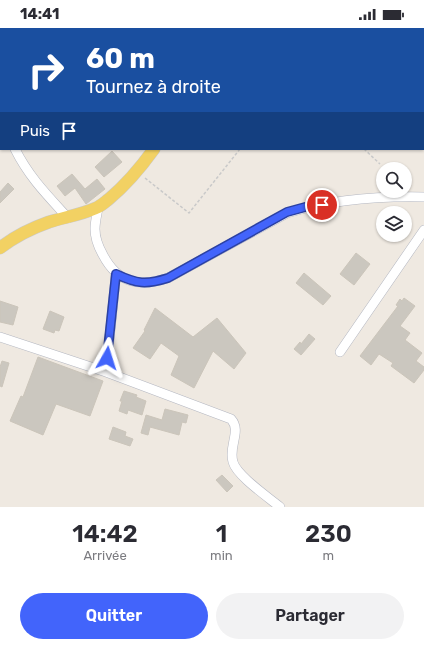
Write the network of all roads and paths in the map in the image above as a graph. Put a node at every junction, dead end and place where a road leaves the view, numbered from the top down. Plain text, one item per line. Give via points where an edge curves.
1 (16, 150) edge
2 (153, 150) edge
3 (239, 150) edge
4 (365, 150) edge
5 (378, 162) edge
6 (137, 172) junction
7 (424, 197) edge
8 (98, 208) junction
9 (68, 218) junction
10 (424, 230) edge
11 (0, 248) edge
12 (116, 274) junction
13 (0, 336) edge
14 (340, 352) dead end
15 (106, 372) junction
16 (280, 507) edge

1 - 9 street via 35,182
2 - 6 main road
3 - 6 path via 189,213
4 - 5 path
6 - 8 main road
7 - 12 street via 393,197 309,206 287,212 168,278 153,283 140,283
8 - 9 main road
8 - 12 street via 95,229 99,246
9 - 11 main road via 26,232
10 - 14 street
12 - 15 street
13 - 15 street
15 - 16 street via 231,419 236,428 231,453 236,469

